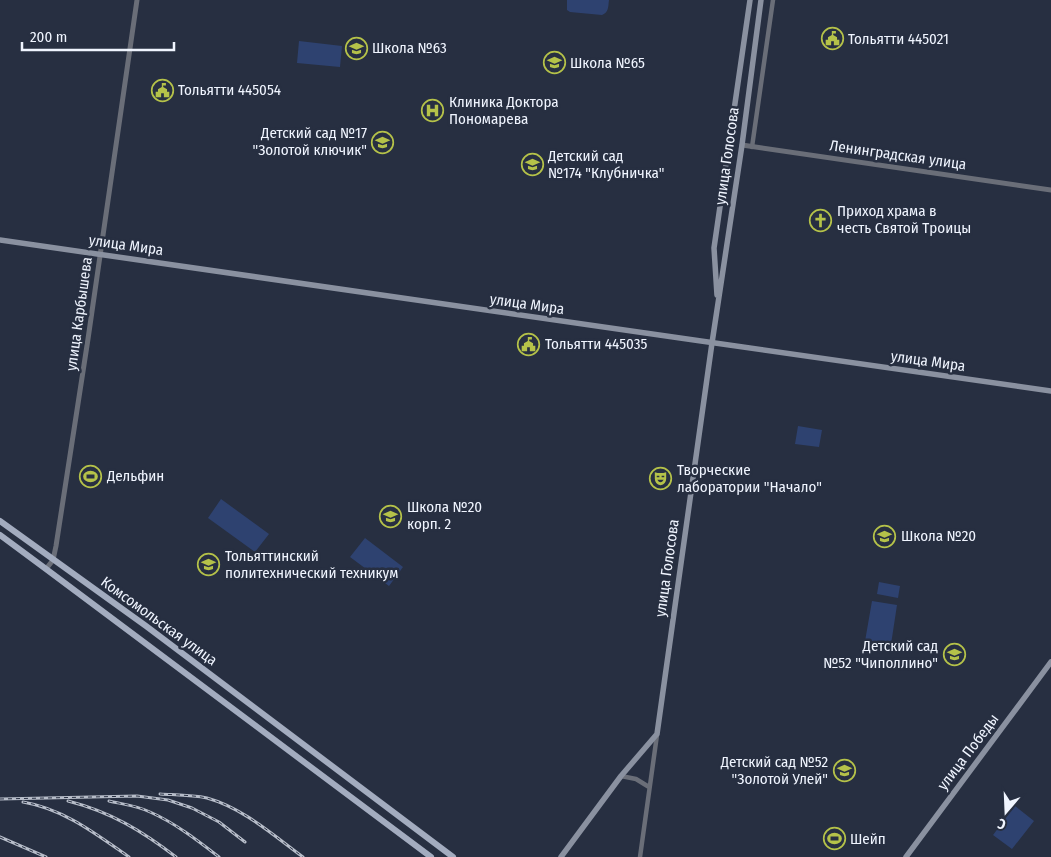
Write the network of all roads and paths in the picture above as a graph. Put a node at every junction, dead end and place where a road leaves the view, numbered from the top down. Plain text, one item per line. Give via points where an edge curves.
1 (137, 0) edge
2 (750, 0) edge
3 (761, 0) edge
4 (773, 0) edge
5 (737, 88) junction
6 (749, 90) junction
7 (742, 146) junction
8 (752, 147) junction
9 (1051, 190) edge
10 (0, 240) edge
11 (714, 248) junction
12 (726, 250) junction
13 (100, 254) junction
14 (716, 316) junction
15 (712, 343) junction
16 (1051, 391) edge
17 (0, 521) edge
18 (0, 536) edge
19 (53, 560) junction
20 (46, 569) junction
21 (1051, 662) edge
22 (657, 734) junction
23 (301, 743) junction
24 (293, 754) junction
25 (621, 776) junction
26 (649, 787) junction
27 (385, 806) junction
28 (377, 817) junction
29 (431, 857) edge
30 (453, 857) edge
31 (561, 857) edge
32 (640, 857) edge
33 (906, 857) edge

1 - 13 street, улица Карбышева
2 - 5 main road, улица Голосова
3 - 6 main road, улица Голосова
4 - 8 street
5 - 6 main road via 742,84
5 - 11 main road, улица Голосова
6 - 7 main road, улица Голосова
7 - 8 street, Ленинградская улица
7 - 12 main road, улица Голосова
8 - 9 street, Ленинградская улица
10 - 13 main road, улица Мира
11 - 12 main road via 718,252
11 - 14 main road, улица Голосова
12 - 14 main road, улица Голосова
13 - 15 main road, улица Мира
13 - 19 street, улица Карбышева
14 - 15 main road, улица Голосова
15 - 16 main road, улица Мира
15 - 22 main road, улица Голосова
17 - 19 main road, Комсомольская улица
18 - 20 main road, Комсомольская улица
19 - 20 street, улица Карбышева
19 - 23 main road, Комсомольская улица
20 - 24 main road, Комсомольская улица
21 - 33 main road, улица Победы
22 - 25 main road
22 - 26 street
23 - 24 main road
23 - 27 main road, Комсомольская улица
24 - 28 main road, Комсомольская улица
25 - 26 street via 636,779
25 - 31 main road
26 - 32 street
27 - 28 main road
27 - 30 main road, Комсомольская улица
28 - 29 main road, Комсомольская улица

